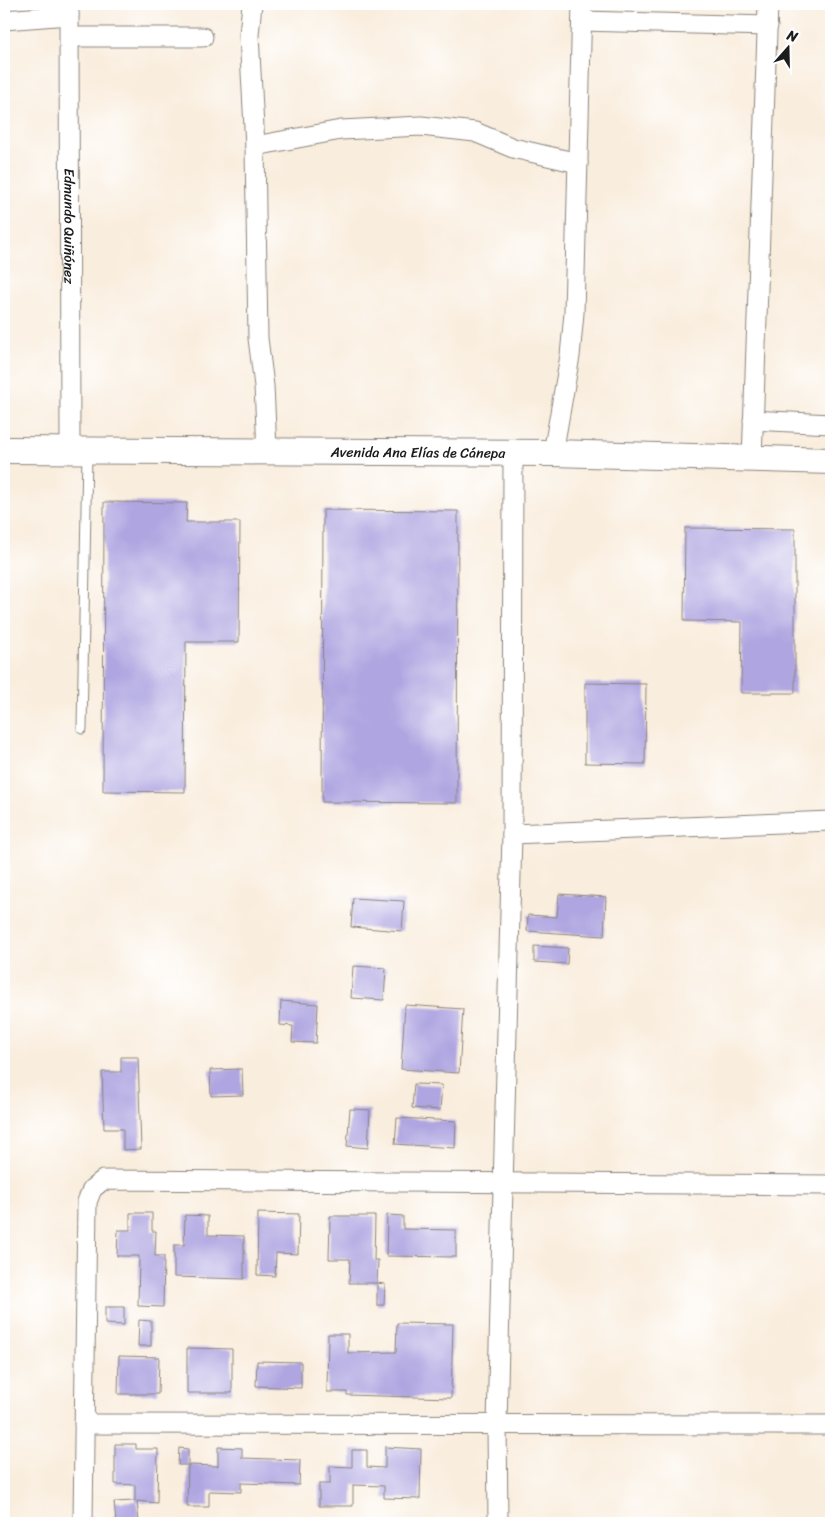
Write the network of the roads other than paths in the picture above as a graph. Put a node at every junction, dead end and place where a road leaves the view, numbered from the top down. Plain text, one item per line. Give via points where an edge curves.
1 (252, 4) edge
2 (768, 4) edge
3 (69, 9) edge
4 (582, 13) edge
5 (4, 20) edge
6 (768, 26) junction
7 (70, 37) junction
8 (203, 37) dead end
9 (255, 146) junction
10 (578, 163) junction
11 (753, 420) junction
12 (831, 424) edge
13 (4, 450) edge
14 (78, 450) junction
15 (267, 450) junction
16 (513, 453) junction
17 (553, 453) junction
18 (752, 460) junction
19 (831, 461) edge
20 (82, 729) dead end
21 (831, 821) edge
22 (512, 834) junction
23 (505, 1183) junction
24 (831, 1185) edge
25 (84, 1424) junction
26 (497, 1424) junction
27 (831, 1425) edge
28 (83, 1523) edge
29 (498, 1523) edge

1 - 9 street via 249,35
2 - 6 street
3 - 5 street
3 - 7 street, Edmundo Quiñónez
4 - 6 street
4 - 10 street
6 - 11 street
7 - 8 street
7 - 14 street, Edmundo Quiñónez
9 - 10 street via 340,130 421,126 475,132 513,148
9 - 15 street via 258,338
10 - 17 street via 573,322
11 - 12 street
11 - 18 street
13 - 14 main road, Avenida Ana Elías de Cánepa
14 - 15 main road, Avenida Ana Elías de Cánepa
14 - 20 lane
15 - 16 main road, Avenida Ana Elías de Cánepa
16 - 17 main road, Avenida Ana Elías de Cánepa
16 - 22 street
17 - 18 main road, Avenida Ana Elías de Cánepa
18 - 19 main road, Avenida Ana Elías de Cánepa
21 - 22 street
22 - 23 street
23 - 24 street
23 - 25 street via 103,1180 92,1189 87,1202
23 - 26 street
25 - 26 street
25 - 28 street
26 - 27 street
26 - 29 street

